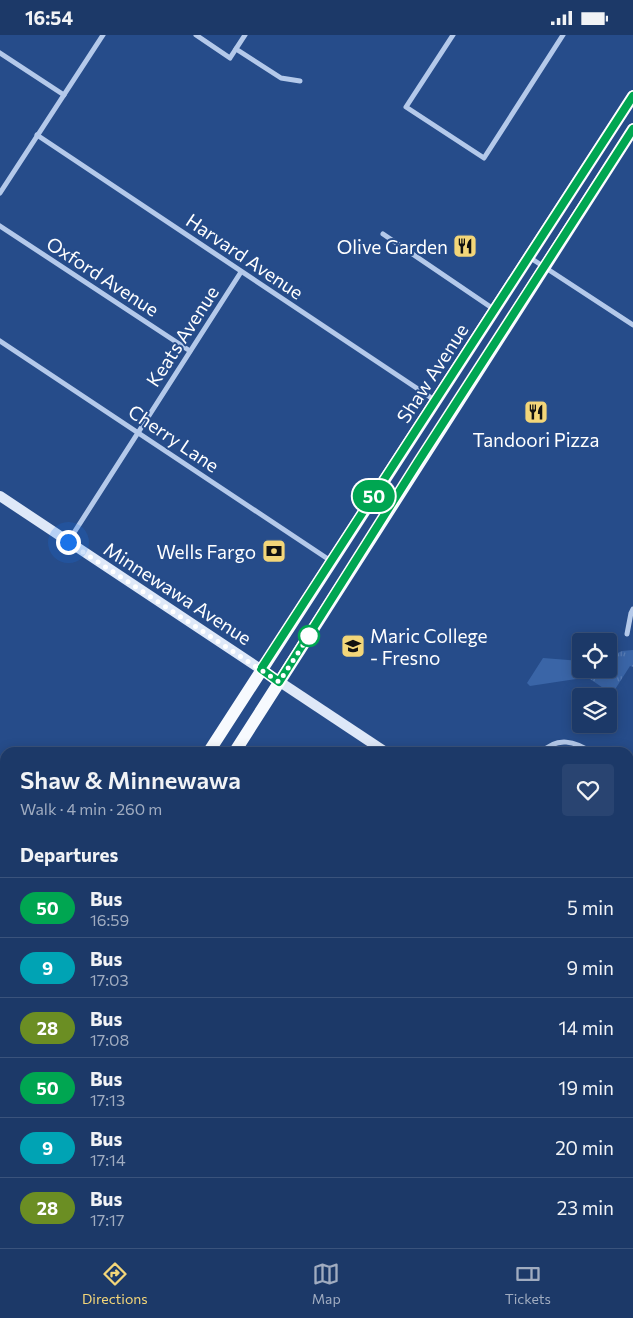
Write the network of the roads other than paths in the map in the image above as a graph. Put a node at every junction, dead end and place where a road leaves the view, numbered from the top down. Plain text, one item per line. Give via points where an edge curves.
1 (103, 35) edge
2 (196, 35) edge
3 (245, 35) edge
4 (453, 35) edge
5 (563, 35) edge
6 (236, 49) junction
7 (0, 53) edge
8 (300, 81) dead end
9 (64, 95) junction
10 (633, 96) edge
11 (633, 129) edge
12 (37, 135) junction
13 (0, 193) edge
14 (0, 226) edge
15 (383, 234) dead end
16 (529, 257) junction
17 (545, 267) junction
18 (241, 272) junction
19 (495, 310) junction
20 (633, 325) edge
21 (0, 341) edge
22 (190, 351) junction
23 (436, 401) junction
24 (454, 406) junction
25 (138, 432) junction
26 (430, 445) junction
27 (0, 496) edge
28 (68, 542) junction
29 (332, 561) junction
30 (633, 609) edge
31 (626, 634) dead end
32 (261, 669) junction
33 (279, 682) junction
34 (212, 747) edge
35 (238, 747) edge
36 (377, 747) edge
37 (546, 747) edge
38 (585, 747) edge

1 - 9 street
2 - 6 street via 230,58
3 - 6 street
4 - 5 street via 406,107 484,158
6 - 8 street via 281,78
7 - 9 street
9 - 12 street
10 - 16 main road, Shaw Avenue
11 - 17 main road, Shaw Avenue
12 - 13 street
12 - 18 street, Harvard Avenue
14 - 22 street, Oxford Avenue
15 - 19 street
16 - 17 street
16 - 19 main road, Shaw Avenue
17 - 20 street
17 - 24 main road, Shaw Avenue
18 - 22 street, Keats Avenue
18 - 23 street, Harvard Avenue
19 - 23 main road, Shaw Avenue
19 - 24 main road via 478,352 451,393
21 - 25 street, Cherry Lane
22 - 25 street, Keats Avenue
23 - 26 main road via 442,409 426,434
23 - 29 main road, Shaw Avenue
24 - 26 main road, Shaw Avenue
25 - 28 street, Keats Avenue
25 - 29 street, Cherry Lane
26 - 33 main road, Shaw Avenue
27 - 28 main road, Minnewawa Avenue
28 - 32 main road, Minnewawa Avenue
29 - 32 main road, Shaw Avenue
30 - 31 street
32 - 33 main road, Minnewawa Avenue
32 - 34 main road, Shaw Avenue
33 - 35 main road, Shaw Avenue
33 - 36 main road, Minnewawa Avenue
37 - 38 street via 562,741

